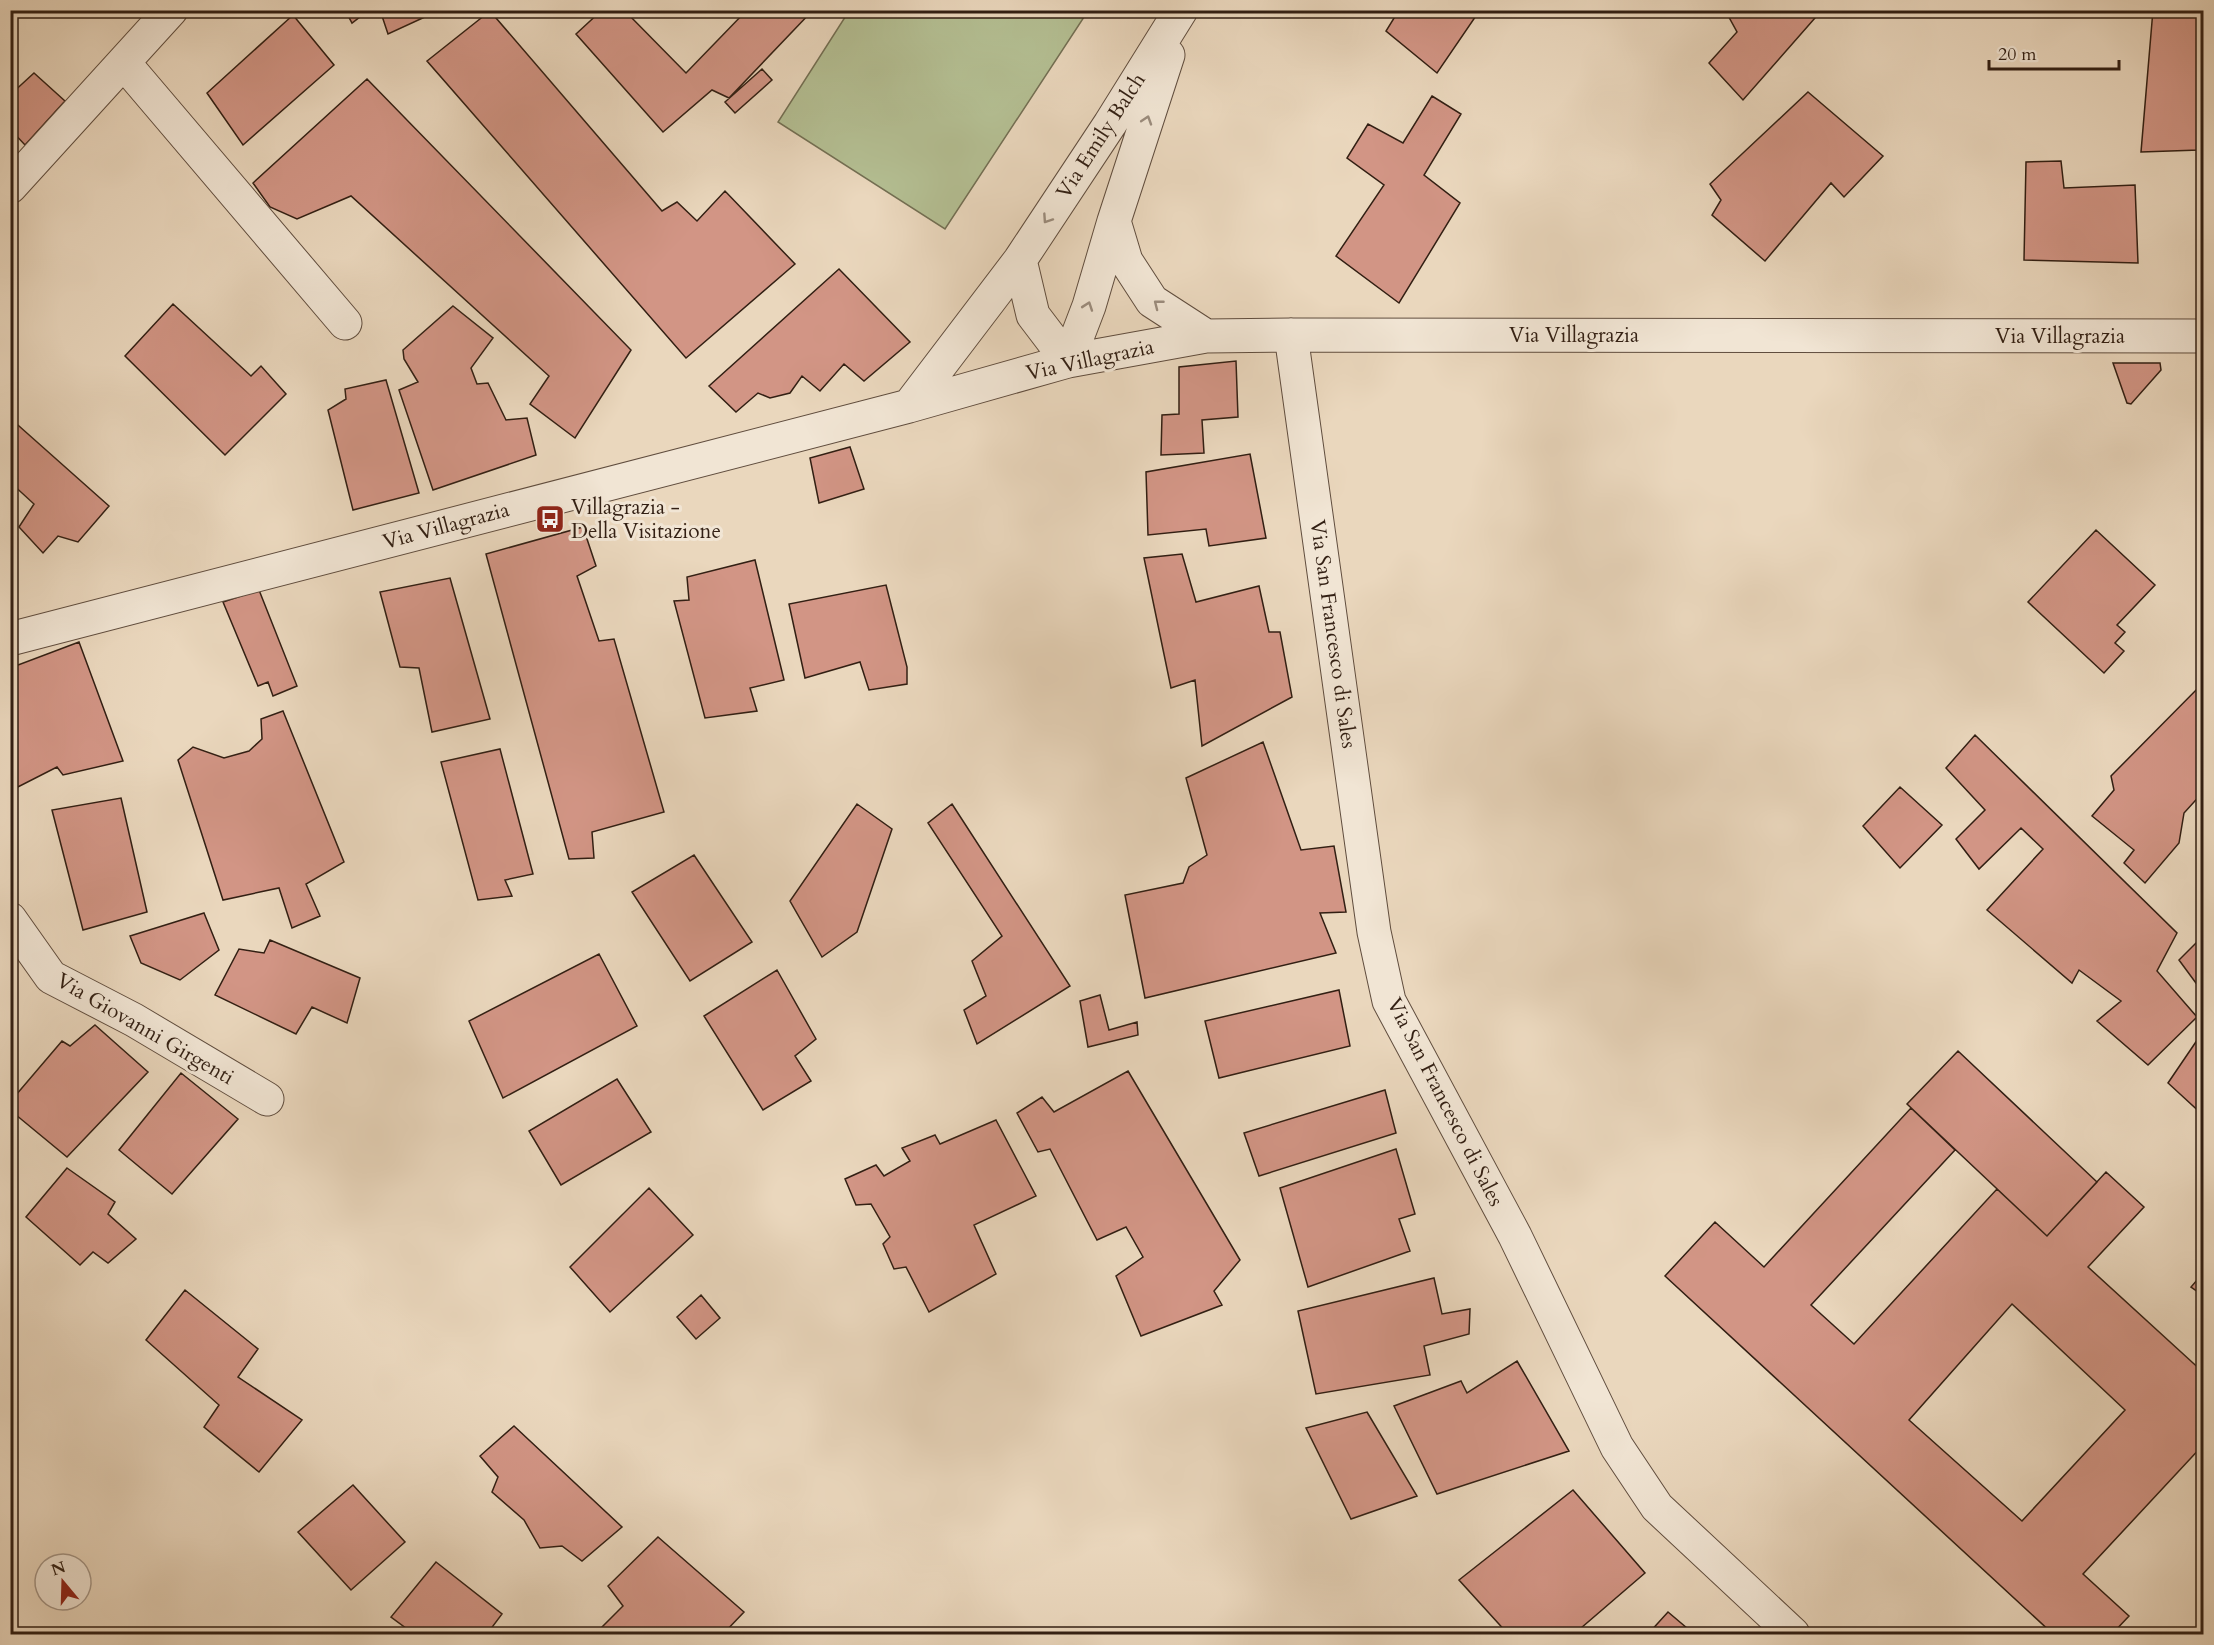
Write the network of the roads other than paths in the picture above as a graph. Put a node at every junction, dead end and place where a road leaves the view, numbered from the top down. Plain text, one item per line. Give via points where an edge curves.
1 (171, 10) edge
2 (1181, 10) edge
3 (124, 63) junction
4 (10, 187) edge
5 (1114, 221) junction
6 (1020, 260) junction
7 (345, 323) dead end
8 (1292, 335) junction
9 (1206, 336) junction
10 (2204, 336) edge
11 (1068, 361) junction
12 (909, 406) junction
13 (10, 639) edge
14 (10, 919) edge
15 (267, 1100) dead end
16 (1793, 1635) edge

1 - 3 street
5 -> 2 street, Via Emily Balch
2 -> 6 street, Via Emily Balch
3 - 4 street
3 - 7 street
9 -> 5 street via 1152,301 1126,261
11 -> 5 street, Via Emily Balch
6 - 11 street via 1033,315
6 - 12 street, Via Emily Balch
8 - 9 street, Via Villagrazia
8 - 10 street, Via Villagrazia
8 - 16 street, Via San Francesco di Sales via 1374,932 1389,1001 1515,1236 1617,1447 1657,1507
9 - 11 street, Via Villagrazia
11 - 12 street, Via Villagrazia
12 - 13 street, Via Villagrazia
14 - 15 street, Via Giovanni Girgenti via 51,977 134,1020

